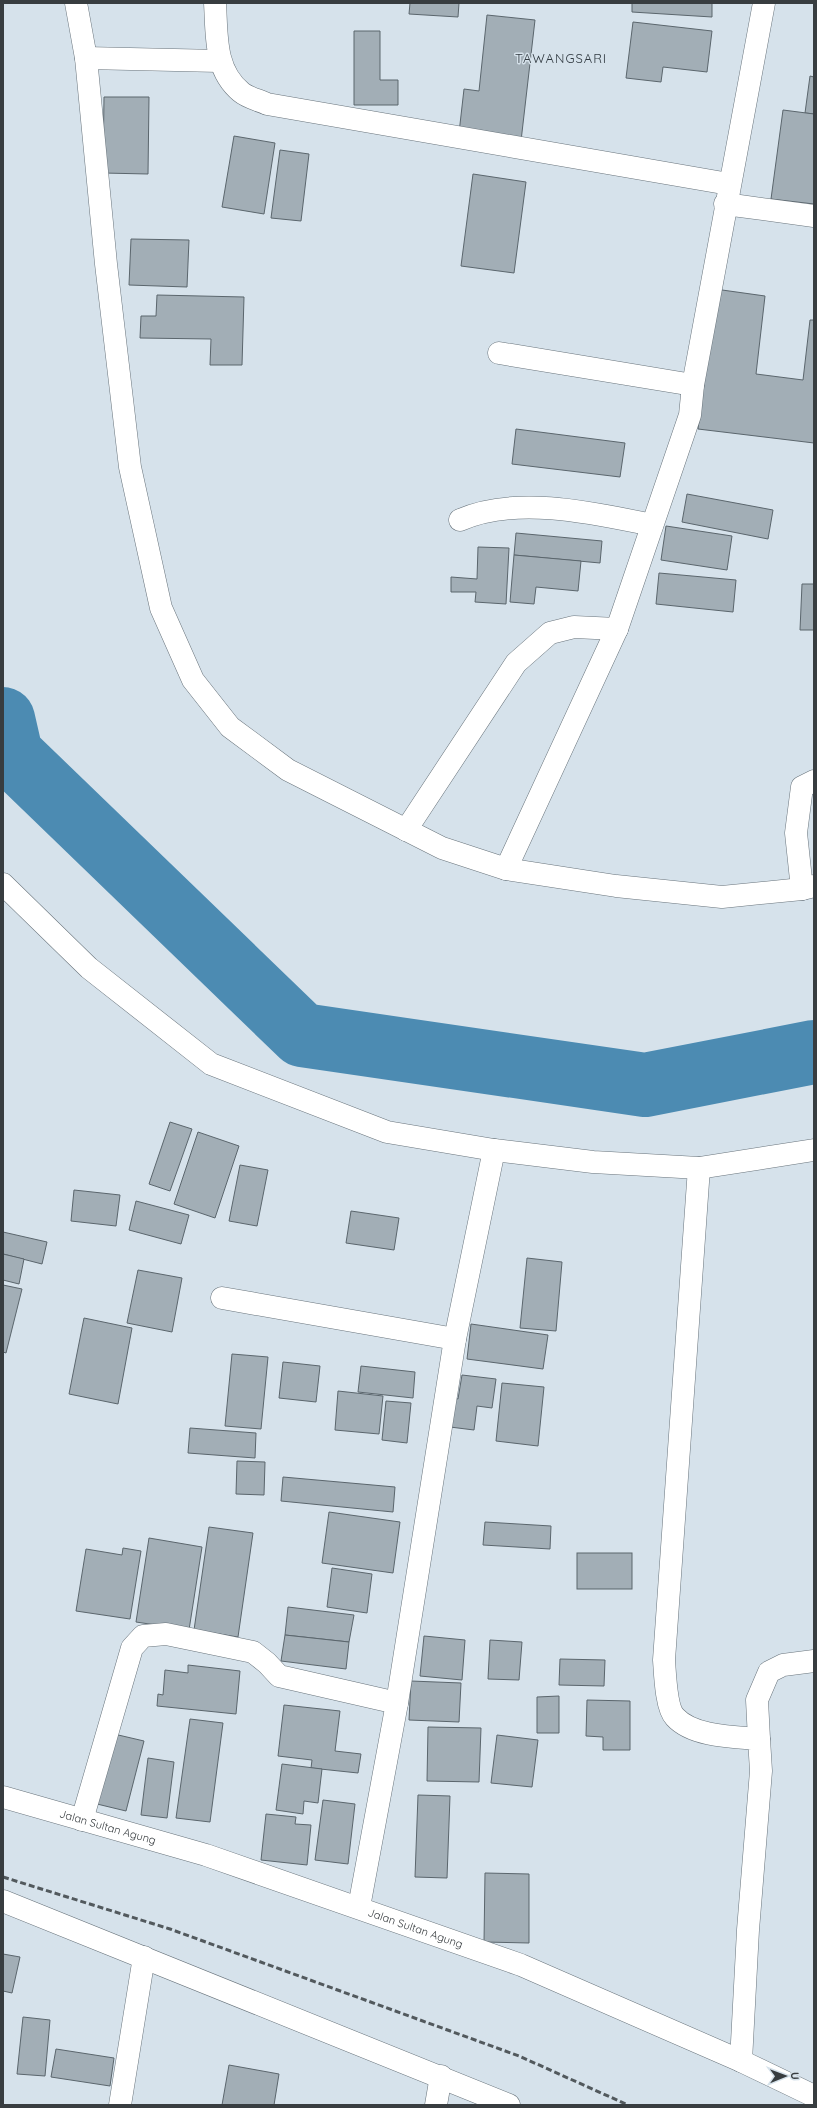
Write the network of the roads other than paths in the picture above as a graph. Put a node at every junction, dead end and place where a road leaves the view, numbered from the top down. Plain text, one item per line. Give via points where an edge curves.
1 (76, 3) edge
2 (215, 3) edge
3 (764, 3) edge
4 (86, 58) junction
5 (219, 61) junction
6 (727, 194) junction
7 (814, 216) edge
8 (499, 353) dead end
9 (693, 384) junction
10 (460, 520) dead end
11 (652, 525) junction
12 (617, 629) junction
13 (814, 781) edge
14 (406, 830) junction
15 (506, 869) junction
16 (3, 884) edge
17 (808, 888) edge
18 (494, 1150) junction
19 (814, 1150) edge
20 (699, 1168) junction
21 (222, 1298) dead end
22 (455, 1339) junction
23 (814, 1661) edge
24 (397, 1703) junction
25 (759, 1739) junction
26 (3, 1797) edge
27 (82, 1820) junction
28 (3, 1901) edge
29 (359, 1907) junction
30 (144, 1957) junction
31 (741, 2061) junction
32 (441, 2076) junction
33 (814, 2096) edge
34 (120, 2105) edge
35 (436, 2105) edge
36 (509, 2105) edge

1 - 4 street
2 - 5 street
3 - 6 street
4 - 5 street
4 - 14 street via 106,264 130,467 162,608 193,680 230,727 288,770
5 - 6 street via 229,79 242,93 267,104
6 - 7 street
6 - 9 street
8 - 9 street
9 - 11 street via 690,415
10 - 11 street via 485,511 544,508 591,512
11 - 12 street
12 - 14 street via 574,627 550,633 516,663
12 - 15 street
13 - 17 street via 802,787 796,832
14 - 15 street via 442,848
15 - 17 street via 616,886 722,897
16 - 18 street via 89,968 211,1064 386,1132
18 - 20 street via 593,1162
18 - 22 street
19 - 20 street
20 - 25 street via 664,1660 666,1693 674,1717 692,1729 724,1736
21 - 22 street
22 - 24 street
23 - 25 street via 783,1665 769,1672 757,1700
24 - 27 street via 279,1676 267,1662 253,1652 166,1634 143,1636 132,1648
24 - 29 street
25 - 31 street via 761,1771 748,1930
26 - 27 street, Jalan Sultan Agung
27 - 29 street, Jalan Sultan Agung via 206,1855
28 - 30 street
29 - 31 street, Jalan Sultan Agung via 521,1965
30 - 32 street
30 - 34 street
31 - 33 street, Jalan Sultan Agung
32 - 35 street
32 - 36 street

